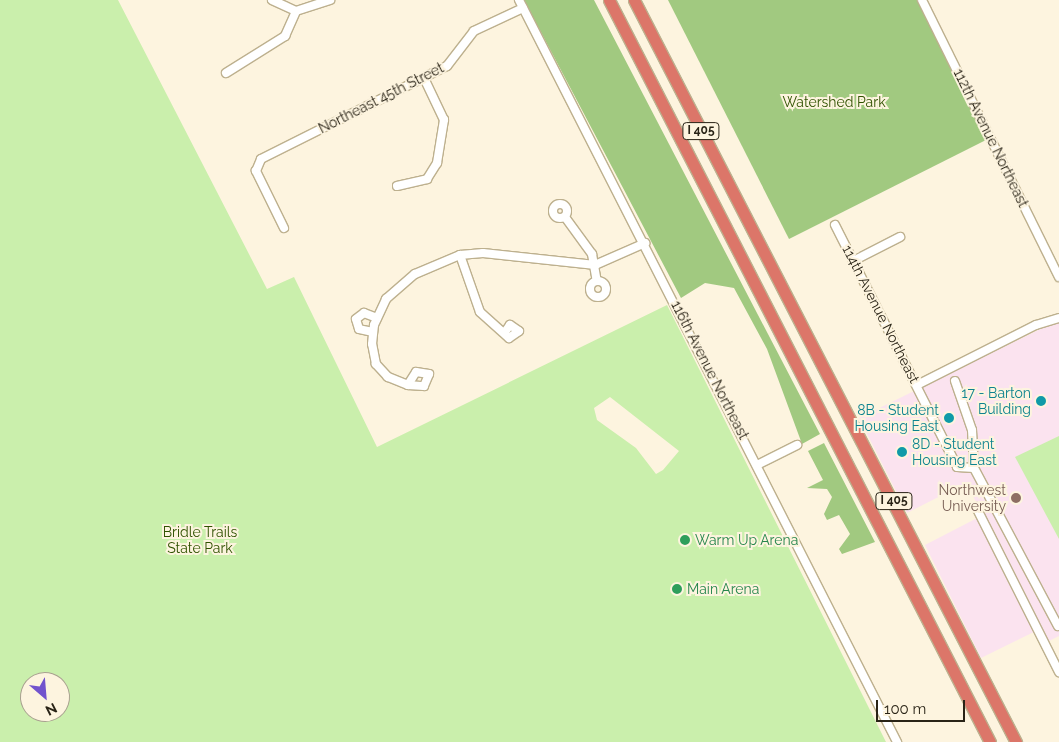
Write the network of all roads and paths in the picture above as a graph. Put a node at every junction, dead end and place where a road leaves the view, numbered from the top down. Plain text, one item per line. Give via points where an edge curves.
1 (272, 0) edge
2 (330, 0) edge
3 (609, 0) edge
4 (634, 0) edge
5 (922, 0) edge
6 (521, 4) edge
7 (296, 11) junction
8 (226, 73) dead end
9 (424, 78) junction
10 (396, 186) dead end
11 (564, 217) dead end
12 (835, 226) dead end
13 (284, 228) dead end
14 (900, 238) dead end
15 (645, 243) junction
16 (460, 255) junction
17 (853, 261) junction
18 (595, 265) junction
19 (1059, 277) edge
20 (597, 281) dead end
21 (1059, 318) edge
22 (374, 325) junction
23 (505, 332) dead end
24 (955, 381) dead end
25 (408, 385) dead end
26 (917, 385) junction
27 (797, 445) dead end
28 (757, 465) junction
29 (974, 468) junction
30 (976, 507) dead end
31 (1058, 626) edge
32 (1059, 672) edge
33 (897, 742) edge
34 (990, 742) edge
35 (1016, 742) edge

1 - 7 street
2 - 7 street
3 - 34 highway, I 405
4 - 35 highway, I 405
5 - 19 street, 112th Avenue Northeast
6 - 9 street, Northeast 45th Street via 474,31 450,63
6 - 15 street, 116th Avenue Northeast
7 - 8 street via 284,36
9 - 10 street via 443,116 437,163 427,179
9 - 13 street, Northeast 45th Street via 266,156 257,165
11 - 18 street via 583,239
12 - 17 street, 114th Avenue Northeast
14 - 17 street
15 - 18 street
15 - 28 street, 116th Avenue Northeast
16 - 18 street via 483,253
16 - 22 street via 399,284
16 - 23 street via 474,301 491,324
17 - 26 street, 114th Avenue Northeast
18 - 20 street
21 - 26 street via 1036,325
22 - 22 street via 364,313 356,319 359,329
22 - 25 street via 376,364 388,377
24 - 29 street via 972,430
26 - 29 street, 114th Avenue Northeast via 957,467
27 - 28 street
28 - 33 street, 116th Avenue Northeast
29 - 31 street
30 - 32 street

